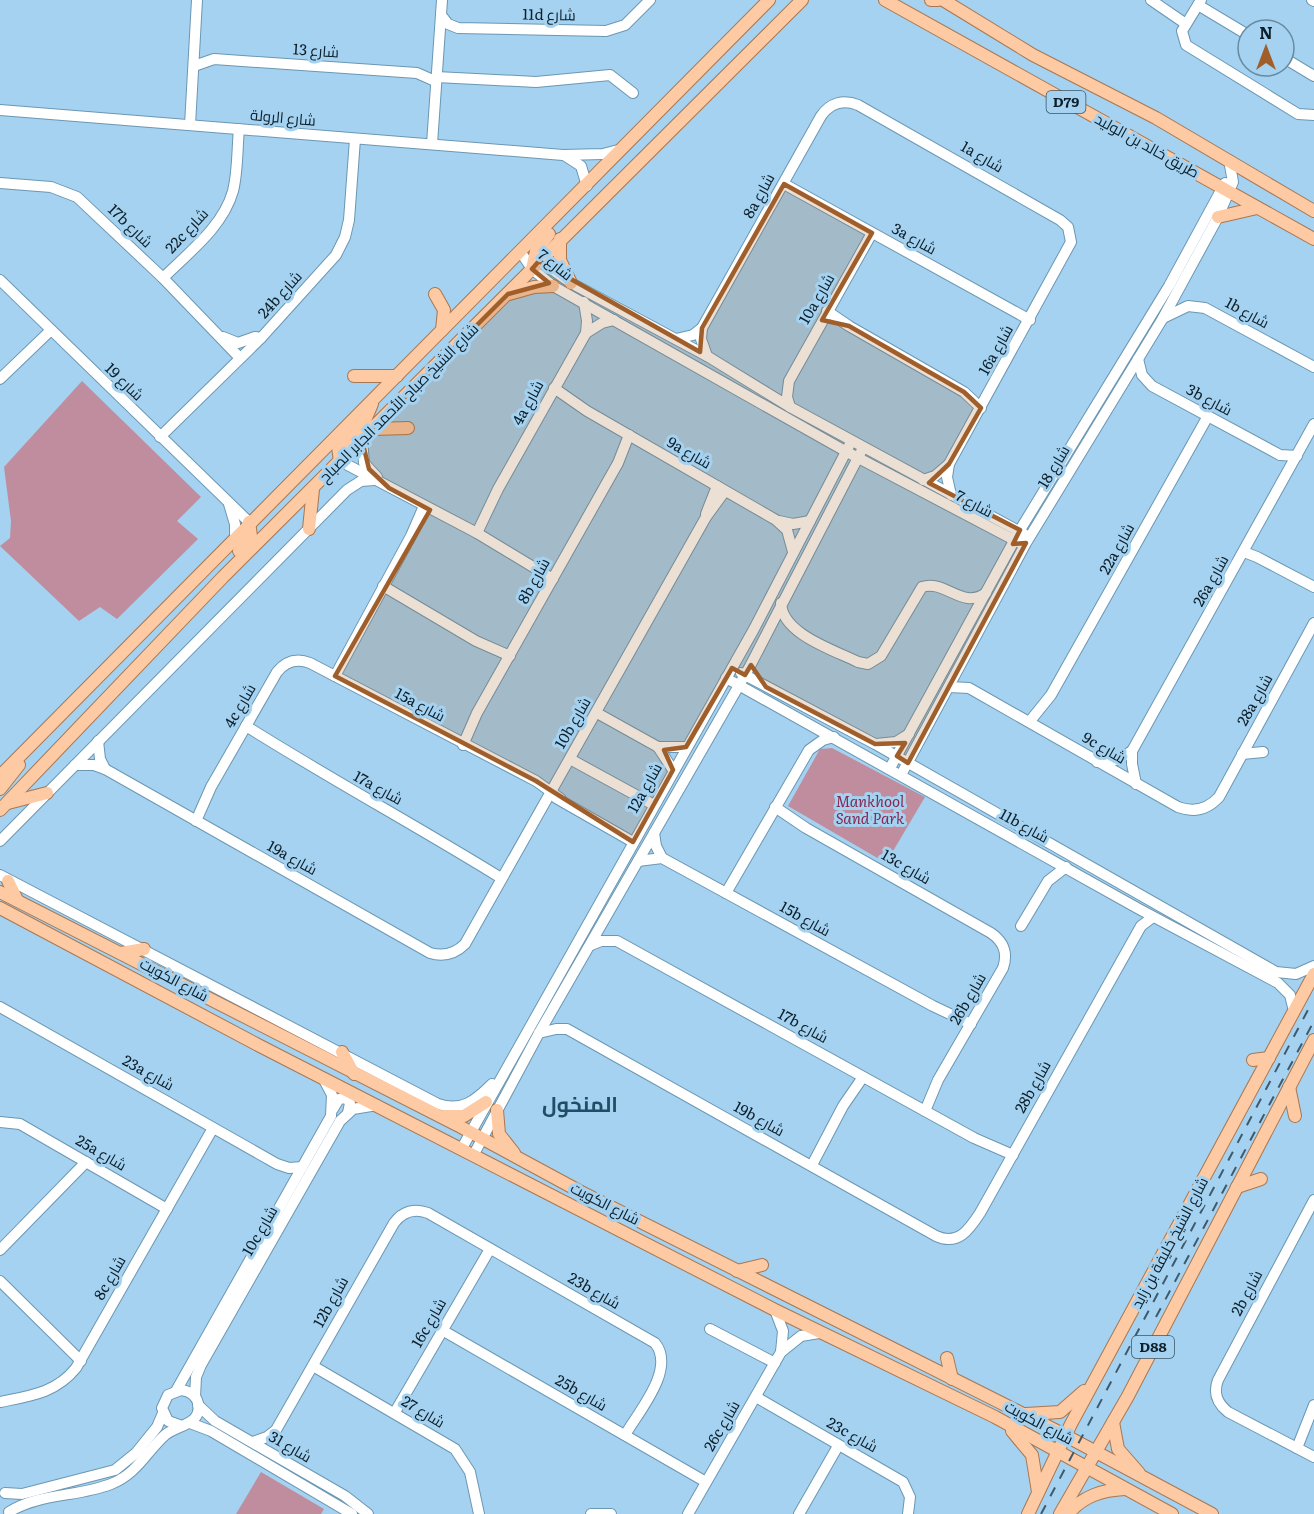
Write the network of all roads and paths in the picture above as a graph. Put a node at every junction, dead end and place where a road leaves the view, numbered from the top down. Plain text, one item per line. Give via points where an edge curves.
1 (197, 0) edge
2 (442, 0) edge
3 (650, 0) edge
4 (770, 0) edge
5 (799, 0) edge
6 (885, 0) edge
7 (931, 0) edge
8 (938, 0) edge
9 (943, 0) edge
10 (1151, 0) edge
11 (1200, 2) edge
12 (441, 15) junction
13 (1186, 24) junction
14 (1236, 27) edge
15 (1296, 65) edge
16 (194, 66) junction
17 (1314, 76) edge
18 (436, 79) junction
19 (633, 93) dead end
20 (858, 105) joint
21 (0, 110) edge
22 (1314, 115) edge
23 (190, 125) junction
24 (239, 129) junction
25 (355, 139) junction
26 (432, 144) junction
27 (625, 148) junction
28 (563, 155) junction
29 (1229, 160) junction
30 (1249, 172) junction
31 (1233, 176) junction
32 (0, 183) edge
33 (784, 183) junction
34 (587, 186) junction
35 (1226, 190) junction
36 (1257, 208) junction
37 (1314, 211) edge
38 (1218, 217) junction
39 (872, 233) junction
40 (560, 239) junction
41 (1314, 239) edge
42 (1069, 250) joint
43 (520, 251) junction
44 (535, 262) junction
45 (163, 278) junction
46 (0, 280) edge
47 (571, 283) junction
48 (553, 286) junction
49 (435, 294) dead end
50 (508, 294) junction
51 (584, 302) junction
52 (825, 315) junction
53 (1163, 318) junction
54 (614, 320) junction
55 (1030, 320) junction
56 (702, 328) junction
57 (51, 330) junction
58 (442, 332) junction
59 (586, 333) junction
60 (218, 334) junction
61 (261, 338) junction
62 (676, 339) junction
63 (707, 356) junction
64 (240, 358) junction
65 (1138, 359) junction
66 (1314, 368) edge
67 (354, 376) dead end
68 (397, 376) junction
69 (0, 379) edge
70 (789, 381) junction
71 (552, 391) junction
72 (964, 392) junction
73 (766, 393) junction
74 (987, 398) junction
75 (373, 400) junction
76 (790, 407) junction
77 (981, 408) junction
78 (1208, 416) junction
79 (1314, 424) edge
80 (408, 428) dead end
81 (372, 429) junction
82 (160, 437) junction
83 (632, 437) junction
84 (362, 440) junction
85 (830, 441) junction
86 (849, 447) junction
87 (860, 453) junction
88 (1280, 455) junction
89 (1297, 456) junction
90 (340, 461) junction
91 (949, 464) junction
92 (876, 467) junction
93 (838, 468) junction
94 (1289, 471) junction
95 (849, 476) junction
96 (374, 480) junction
97 (923, 480) junction
98 (388, 488) junction
99 (721, 488) junction
100 (313, 489) junction
101 (951, 495) junction
102 (229, 504) junction
103 (427, 508) junction
104 (776, 520) junction
105 (810, 521) junction
106 (249, 522) junction
107 (309, 530) junction
108 (1020, 530) junction
109 (473, 531) junction
110 (235, 537) junction
111 (1014, 542) junction
112 (1026, 542) junction
113 (1245, 550) junction
114 (793, 552) junction
115 (554, 576) junction
116 (224, 577) junction
117 (1314, 587) edge
118 (382, 589) junction
119 (986, 593) junction
120 (781, 603) junction
121 (1314, 623) edge
122 (756, 656) junction
123 (508, 659) junction
124 (310, 663) joint
125 (961, 665) junction
126 (732, 668) junction
127 (332, 675) junction
128 (745, 675) junction
129 (726, 678) junction
130 (739, 686) junction
131 (766, 687) junction
132 (949, 687) junction
133 (969, 688) junction
134 (754, 694) junction
135 (731, 700) junction
136 (598, 710) junction
137 (808, 723) junction
138 (1034, 724) junction
139 (244, 729) junction
140 (912, 732) junction
141 (834, 737) junction
142 (98, 741) junction
143 (459, 743) junction
144 (875, 744) junction
145 (920, 744) junction
146 (658, 747) junction
147 (686, 747) junction
148 (26, 750) junction
149 (809, 750) junction
150 (1132, 751) junction
151 (1263, 752) dead end
152 (1242, 754) junction
153 (897, 756) junction
154 (570, 759) junction
155 (1097, 762) junction
156 (908, 763) junction
157 (75, 765) junction
158 (890, 768) junction
159 (105, 769) junction
160 (673, 770) junction
161 (926, 773) junction
162 (902, 775) junction
163 (0, 776) edge
164 (1136, 784) junction
165 (0, 789) edge
166 (1222, 791) joint
167 (47, 793) junction
168 (551, 793) junction
169 (654, 805) junction
170 (3, 806) edge
171 (773, 810) junction
172 (193, 819) junction
173 (654, 833) junction
174 (0, 841) edge
175 (633, 842) junction
176 (1047, 856) junction
177 (662, 858) junction
178 (638, 861) junction
179 (1066, 867) junction
180 (503, 876) junction
181 (1048, 881) junction
182 (2, 886) edge
183 (723, 892) junction
184 (0, 908) edge
185 (1139, 909) junction
186 (609, 913) junction
187 (1153, 917) junction
188 (1021, 926) dead end
189 (1141, 926) junction
190 (991, 933) joint
191 (617, 941) junction
192 (465, 944) joint
193 (591, 945) junction
194 (144, 949) junction
195 (121, 953) junction
196 (1314, 966) edge
197 (1314, 974) edge
198 (555, 1006) junction
199 (2, 1008) edge
200 (1294, 1011) junction
201 (969, 1027) junction
202 (567, 1029) junction
203 (540, 1033) junction
204 (1314, 1040) edge
205 (260, 1046) junction
206 (342, 1052) junction
207 (1269, 1058) junction
208 (1253, 1060) dead end
209 (348, 1071) junction
210 (860, 1075) junction
211 (500, 1076) junction
212 (322, 1077) junction
213 (1289, 1087) junction
214 (486, 1102) junction
215 (379, 1105) junction
216 (333, 1109) junction
217 (921, 1109) junction
218 (497, 1110) junction
219 (348, 1113) junction
220 (436, 1115) junction
221 (1295, 1116) dead end
222 (0, 1122) edge
223 (213, 1128) junction
224 (470, 1140) junction
225 (1011, 1159) junction
226 (521, 1160) junction
227 (86, 1162) junction
228 (809, 1163) junction
229 (277, 1164) junction
230 (302, 1167) junction
231 (1261, 1179) dead end
232 (290, 1187) junction
233 (1237, 1187) junction
234 (1314, 1200) edge
235 (167, 1209) junction
236 (428, 1214) joint
237 (936, 1236) joint
238 (490, 1249) junction
239 (0, 1250) edge
240 (762, 1265) dead end
241 (737, 1271) junction
242 (0, 1281) edge
243 (775, 1310) junction
244 (710, 1329) dead end
245 (442, 1330) junction
246 (819, 1333) junction
247 (781, 1352) junction
248 (947, 1358) dead end
249 (81, 1361) junction
250 (775, 1363) junction
251 (313, 1366) junction
252 (1097, 1377) junction
253 (952, 1379) junction
254 (176, 1391) junction
255 (756, 1397) junction
256 (197, 1401) junction
257 (0, 1402) edge
258 (1312, 1409) edge
259 (395, 1412) junction
260 (163, 1413) junction
261 (1022, 1414) junction
262 (995, 1417) junction
263 (1113, 1422) junction
264 (186, 1424) junction
265 (276, 1430) junction
266 (625, 1435) junction
267 (1065, 1437) junction
268 (253, 1442) junction
269 (838, 1446) junction
270 (1293, 1446) junction
271 (1059, 1451) junction
272 (1095, 1454) junction
273 (277, 1457) junction
274 (1314, 1457) edge
275 (1087, 1468) junction
276 (706, 1482) junction
277 (1148, 1483) junction
278 (1126, 1490) junction
279 (2, 1491) edge
280 (1038, 1495) junction
281 (8, 1513) edge
282 (352, 1514) edge
283 (368, 1514) edge
284 (480, 1514) edge
285 (591, 1514) edge
286 (611, 1514) edge
287 (688, 1514) edge
288 (799, 1514) edge
289 (908, 1514) edge
290 (1028, 1514) edge
291 (1060, 1514) edge
292 (1068, 1514) edge
293 (1172, 1514) edge
294 (1212, 1514) edge

1 - 16 street
2 - 12 street
3 - 12 street, 11d شارع via 625,25 606,31 453,27
4 - 27 main road, شارع الشيخ صباح الأحمد الجابر الصباح
5 - 40 main road, شارع الشيخ صباح الأحمد الجابر الصباح
6 - 35 main road, طريق خالد بن الوليد / D79
7 - 8 main road
9 - 29 main road, طريق خالد بن الوليد / D79 via 1033,56
10 - 13 street
11 - 13 street
11 - 14 street
12 - 18 street
13 - 22 street via 1182,35 1190,48 1298,114
15 - 17 street
16 - 18 street, شارع 13 via 214,59 417,73
16 - 23 street
18 - 19 street, شارع 13 via 536,82 610,75
18 - 26 street
20 - 33 street, 8a شارع via 840,102 825,111
20 - 42 street, 1a شارع via 1060,220 1068,227
21 - 23 street, شارع الرولة
23 - 24 street, شارع الرولة
24 - 25 street, شارع الرولة
24 - 45 street, 22c شارع via 235,183 225,210
25 - 26 street, شارع الرولة
25 - 61 street, 24b شارع via 349,220 341,246
26 - 28 street, شارع الرولة
27 - 28 street, شارع الرولة via 603,154
27 - 34 main road, شارع الشيخ صباح الأحمد الجابر الصباح
28 - 34 street via 581,166
29 - 30 main road, طريق خالد بن الوليد / D79
29 - 31 street
30 - 31 street
30 - 37 main road, طريق خالد بن الوليد / D79
31 - 35 street, شارع 18
32 - 45 street, 17b شارع via 51,187 77,197
33 - 39 street, 3a شارع
33 - 56 street, 8a شارع
34 - 43 main road, شارع الشيخ صباح الأحمد الجابر الصباح
34 - 44 main road via 580,202 541,243
35 - 36 main road, طريق خالد بن الوليد / D79
35 - 38 street, شارع 18
35 - 108 street, شارع 18
36 - 38 main road
36 - 41 main road, طريق خالد بن الوليد / D79
38 - 53 street, شارع 18
39 - 52 street, 10a شارع
39 - 55 street, 3a شارع
40 - 44 main road, شارع الشيخ صباح الأحمد الجابر الصباح
40 - 47 main road via 560,260
42 - 55 street, 16a شارع
43 - 44 street, شارع 7
43 - 58 main road, شارع الشيخ صباح الأحمد الجابر الصباح
44 - 47 street, شارع 7
44 - 48 street, شارع 7
44 - 50 main road, شارع الشيخ صباح الأحمد الجابر الصباح
45 - 60 street, 17b شارع
46 - 57 street, شارع 19
47 - 62 street, شارع 7
48 - 50 main road via 534,286
48 - 51 street, شارع 7
49 - 58 main road via 444,310
50 - 81 main road, شارع الشيخ صباح الأحمد الجابر الصباح
51 - 54 street, شارع 7
51 - 59 street
52 - 70 street, 10a شارع
52 - 72 street
53 - 65 street, شارع 18
53 - 66 street, 1b شارع via 1188,306 1204,308
54 - 59 street
54 - 85 street, شارع 7
55 - 74 street, 16a شارع
56 - 62 street
56 - 63 street via 700,339
57 - 69 street
57 - 82 street, شارع 19
58 - 68 main road, شارع الشيخ صباح الأحمد الجابر الصباح
59 - 71 street, 4a شارع
60 - 61 street via 238,343
60 - 64 street, 17b شارع
61 - 64 street, 24b شارع
62 - 63 street, شارع 7
63 - 73 street, شارع 7
64 - 82 street, 24b شارع
65 - 78 street, 3b شارع via 1148,383
65 - 112 street, شارع 18
67 - 68 main road
68 - 75 main road, شارع الشيخ صباح الأحمد الجابر الصباح
70 - 73 street
70 - 76 street
71 - 83 street, 9a شارع
71 - 109 street, 4a شارع
72 - 74 street
72 - 77 street
73 - 76 street, شارع 7
74 - 77 street, 16a شارع
75 - 90 main road via 366,418 338,447
75 - 106 main road, شارع الشيخ صباح الأحمد الجابر الصباح
76 - 86 street, شارع 7
77 - 91 street, 16a شارع
78 - 88 street, 3b شارع
78 - 138 street, 22a شارع
79 - 89 street, 26a شارع
80 - 81 main road
81 - 84 main road, شارع الشيخ صباح الأحمد الجابر الصباح
82 - 102 street, شارع 19
83 - 99 street, 9a شارع
83 - 115 street, 8b شارع
84 - 90 main road, شارع الشيخ صباح الأحمد الجابر الصباح
84 - 98 street via 364,463
85 - 86 street, شارع 7
85 - 93 street
86 - 87 street, شارع 7
86 - 93 street, 12a شارع
87 - 92 street, شارع 7
87 - 95 street, 12a شارع
87 - 97 street, شارع 7
88 - 89 street, 3b شارع
88 - 94 street
89 - 94 street, 26a شارع
90 - 96 street
90 - 100 main road, شارع الشيخ صباح الأحمد الجابر الصباح
91 - 97 street, 16a شارع
91 - 101 street via 947,483
92 - 95 street via 863,468
92 - 111 street, شارع 7
93 - 105 street, 12a شارع
94 - 113 street, 26a شارع
95 - 120 street, 12a شارع
96 - 98 street
96 - 107 street via 351,487
97 - 101 street, شارع 7
98 - 103 street
99 - 104 street, 9a شارع
99 - 136 street, 10b شارع
100 - 107 main road
100 - 116 main road, شارع الشيخ صباح الأحمد الجابر الصباح
101 - 108 street, شارع 7
102 - 106 street, شارع 19
102 - 110 street
103 - 109 street
103 - 118 street
104 - 105 street, 9a شارع via 793,524
104 - 114 street, 9a شارع via 787,530
105 - 114 street, 12a شارع
106 - 110 main road, شارع الشيخ صباح الأحمد الجابر الصباح
106 - 116 main road via 250,539 229,562
107 - 142 street
108 - 111 street, شارع 18
108 - 112 street
109 - 115 street
110 - 148 main road, شارع الشيخ صباح الأحمد الجابر الصباح
111 - 112 street, شارع 7
111 - 119 street, شارع 18
112 - 125 street, شارع 18
113 - 117 street
113 - 150 street, 26a شارع
114 - 126 street, 12a شارع
115 - 123 street, 8b شارع
116 - 170 main road, شارع الشيخ صباح الأحمد الجابر الصباح
118 - 123 street
118 - 127 street
119 - 120 street via 967,599 935,586 922,587 881,656 868,664 796,630 785,619
119 - 140 street, شارع 18
120 - 122 street, 12a شارع
121 - 152 street, 28a شارع
122 - 128 street, 12a شارع
122 - 131 street via 757,673
123 - 143 street, 8b شارع
124 - 127 street, 15a شارع
124 - 139 street, 4c شارع via 294,660 280,668
125 - 132 street, شارع 18
125 - 133 street
126 - 128 street, 11b شارع
126 - 129 street, 12a شارع
127 - 143 street, 15a شارع
128 - 130 street, 12a شارع
128 - 131 street, 11b شارع
129 - 130 street, 11b شارع
129 - 147 street, 12a شارع
130 - 134 street, 11b شارع
130 - 135 street, 12a شارع
131 - 144 street, 11b شارع
132 - 133 street, 9c شارع
132 - 145 street, شارع 18
133 - 138 street, 9c شارع
134 - 135 street
134 - 137 street, 11b شارع
135 - 173 street, 12a شارع
136 - 146 street
136 - 154 street, 10b شارع
137 - 141 street, 11b شارع
137 - 149 street
138 - 155 street, 9c شارع
139 - 172 street, 4c شارع
139 - 180 street, 17a شارع
140 - 144 street via 896,742
140 - 153 street, شارع 18
141 - 149 street
141 - 158 street, 11b شارع
142 - 157 street
142 - 159 street
143 - 168 street, 15a شارع
144 - 153 street, 11b شارع
145 - 156 street, شارع 18
145 - 161 street
146 - 147 street
146 - 160 street
147 - 160 street, 12a شارع
148 - 163 main road, شارع الشيخ صباح الأحمد الجابر الصباح
148 - 165 main road
149 - 171 street
150 - 155 street via 1116,760
150 - 164 street
151 - 152 street
152 - 166 street, 28a شارع
153 - 156 street, 11b شارع
153 - 158 street, شارع 18
154 - 168 street, 10b شارع
154 - 169 street
155 - 164 street, 9c شارع
156 - 161 street, 11b شارع
156 - 162 street, شارع 18
157 - 159 street, 19a شارع
157 - 167 street
158 - 162 street, 11b شارع
159 - 172 street, 19a شارع
160 - 169 street, 12a شارع
161 - 196 street, 11b شارع via 1276,972 1296,974
162 - 176 street, 11b شارع
164 - 166 street, 9c شارع via 1191,810 1210,805
167 - 170 main road
167 - 174 street
168 - 175 street, 15a شارع
168 - 180 street, 10b شارع
169 - 175 street, 12a شارع
171 - 183 street
171 - 190 street, 13c شارع
172 - 192 street, 19a شارع via 430,953 451,954
173 - 177 street
173 - 178 street, 12a شارع
175 - 211 street, 12a شارع
176 - 179 street, 11b شارع
176 - 181 street
177 - 178 street
177 - 183 street, 15b شارع
178 - 186 street, 12a شارع
179 - 181 street
179 - 185 street, 11b شارع
180 - 192 street, 10b شارع
181 - 188 street
182 - 194 street
182 - 195 main road, شارع الكويت via 17,900
183 - 201 street, 15b شارع
184 - 205 main road, شارع الكويت
185 - 187 street, 11b شارع
185 - 189 street
186 - 191 street
186 - 193 street, 12a شارع
187 - 189 street, 28b شارع
187 - 200 street, 11b شارع via 1278,983 1290,994
189 - 225 street, 28b شارع
190 - 201 street, 26b شارع via 1004,948 1005,962
191 - 193 street
191 - 210 street, 17b شارع
193 - 198 street, 12a شارع
194 - 195 main road
194 - 206 street
195 - 209 main road, شارع الكويت
197 - 200 main road, شارع الشيخ خليفة بن زايد / D88
198 - 202 street
198 - 203 street, 12a شارع
199 - 223 street, 23a شارع
200 - 207 main road, شارع الشيخ خليفة بن زايد / D88
201 - 217 street, 26b شارع
202 - 203 street
202 - 228 street, 19b شارع
203 - 218 street, 12a شارع
204 - 213 main road, D88
205 - 209 main road via 271,1040 327,1067
205 - 212 main road, شارع الكويت
206 - 209 main road
206 - 211 street via 446,1106 471,1103
207 - 208 main road
207 - 252 main road, شارع الشيخ خليفة بن زايد / D88
209 - 220 main road, شارع الكويت
210 - 217 street, 17b شارع
210 - 228 street
211 - 214 street, 12a شارع
212 - 215 main road, شارع الكويت
212 - 216 street via 330,1089
213 - 221 main road
213 - 233 main road, D88
214 - 220 main road via 464,1116
214 - 224 street, 12a شارع
215 - 219 street via 362,1106
215 - 224 main road, شارع الكويت via 417,1124
216 - 219 street via 339,1099 346,1098 350,1103
216 - 230 street, 10c شارع
217 - 225 street, 17b شارع
218 - 224 street, 12a شارع
218 - 226 main road via 499,1134
219 - 256 street, 10c شارع via 201,1365 196,1377
220 - 224 main road, شارع الكويت
222 - 227 street, 25a شارع via 20,1124
223 - 229 street, 23a شارع
223 - 235 street, 8c شارع
224 - 226 main road, شارع الكويت
224 - 243 main road, شارع الكويت via 474,1154
225 - 237 street, 28b شارع via 968,1231 955,1239
226 - 241 main road, شارع الكويت
227 - 235 street, 25a شارع
227 - 239 street
228 - 237 street, 19b شارع
229 - 230 street, 23a شارع
229 - 232 street
230 - 232 street, 10c شارع
231 - 233 main road
232 - 254 street, 10c شارع
233 - 263 main road, D88
234 - 270 street, 2b شارع via 1215,1391 1218,1402 1228,1412
235 - 249 street, 8c شارع
236 - 238 street, 23b شارع
236 - 251 street, 12b شارع via 410,1211 394,1223
238 - 245 street, 16c شارع
238 - 266 street, 23b شارع via 658,1348 663,1359 662,1371
240 - 241 main road
241 - 253 main road, شارع الكويت
242 - 249 street
243 - 246 main road, شارع الكويت
243 - 247 street via 783,1330
244 - 250 street
245 - 259 street, 16c شارع
245 - 266 street, 25b شارع
246 - 247 street, 26c شارع via 801,1336
246 - 262 main road, شارع الكويت
247 - 250 street, 26c شارع
248 - 253 main road
249 - 257 street, 8c شارع via 64,1381 49,1390
250 - 255 street, 26c شارع
251 - 259 street, شارع 27
251 - 265 street, 12b شارع
252 - 261 main road via 1060,1412
252 - 267 main road, شارع الشيخ خليفة بن زايد / D88
253 - 261 main road, شارع الكويت
254 - 256 street via 186,1391
254 - 260 street via 165,1399
255 - 269 street, 23c شارع
255 - 276 street, 26c شارع
256 - 264 street via 197,1415
256 - 268 street, شارع 31 via 210,1418
258 - 270 street
259 - 284 street, شارع 27 via 460,1454 470,1472
260 - 264 street via 168,1421
260 - 279 street via 136,1454 115,1470 22,1494
261 - 267 main road, شارع الكويت
262 - 271 main road, شارع الكويت
262 - 280 main road via 1028,1448 1036,1469
263 - 272 main road, D88
263 - 277 main road via 1118,1449
264 - 281 street via 167,1433 139,1467 120,1480 27,1503
264 - 282 street, شارع 31 via 211,1431
265 - 268 street
265 - 273 street via 273,1443
266 - 276 street, 25b شارع
267 - 271 main road, شارع الشيخ خليفة بن زايد / D88
267 - 272 main road, شارع الكويت
268 - 273 street, شارع 31
269 - 288 street
269 - 289 street, 23c شارع via 903,1482 910,1497
270 - 274 street
271 - 275 main road, شارع الكويت
271 - 280 main road, شارع الشيخ خليفة بن زايد / D88
272 - 275 main road, D88
272 - 277 main road, شارع الكويت
273 - 283 street, شارع 31 via 353,1501
275 - 278 main road, شارع الكويت
275 - 291 main road, D88
276 - 287 street, 26c شارع
277 - 294 main road, شارع الكويت
278 - 292 main road via 1099,1492
278 - 293 main road, شارع الكويت
279 - 281 street via 10,1502
280 - 290 main road, شارع الشيخ خليفة بن زايد / D88
285 - 286 street

